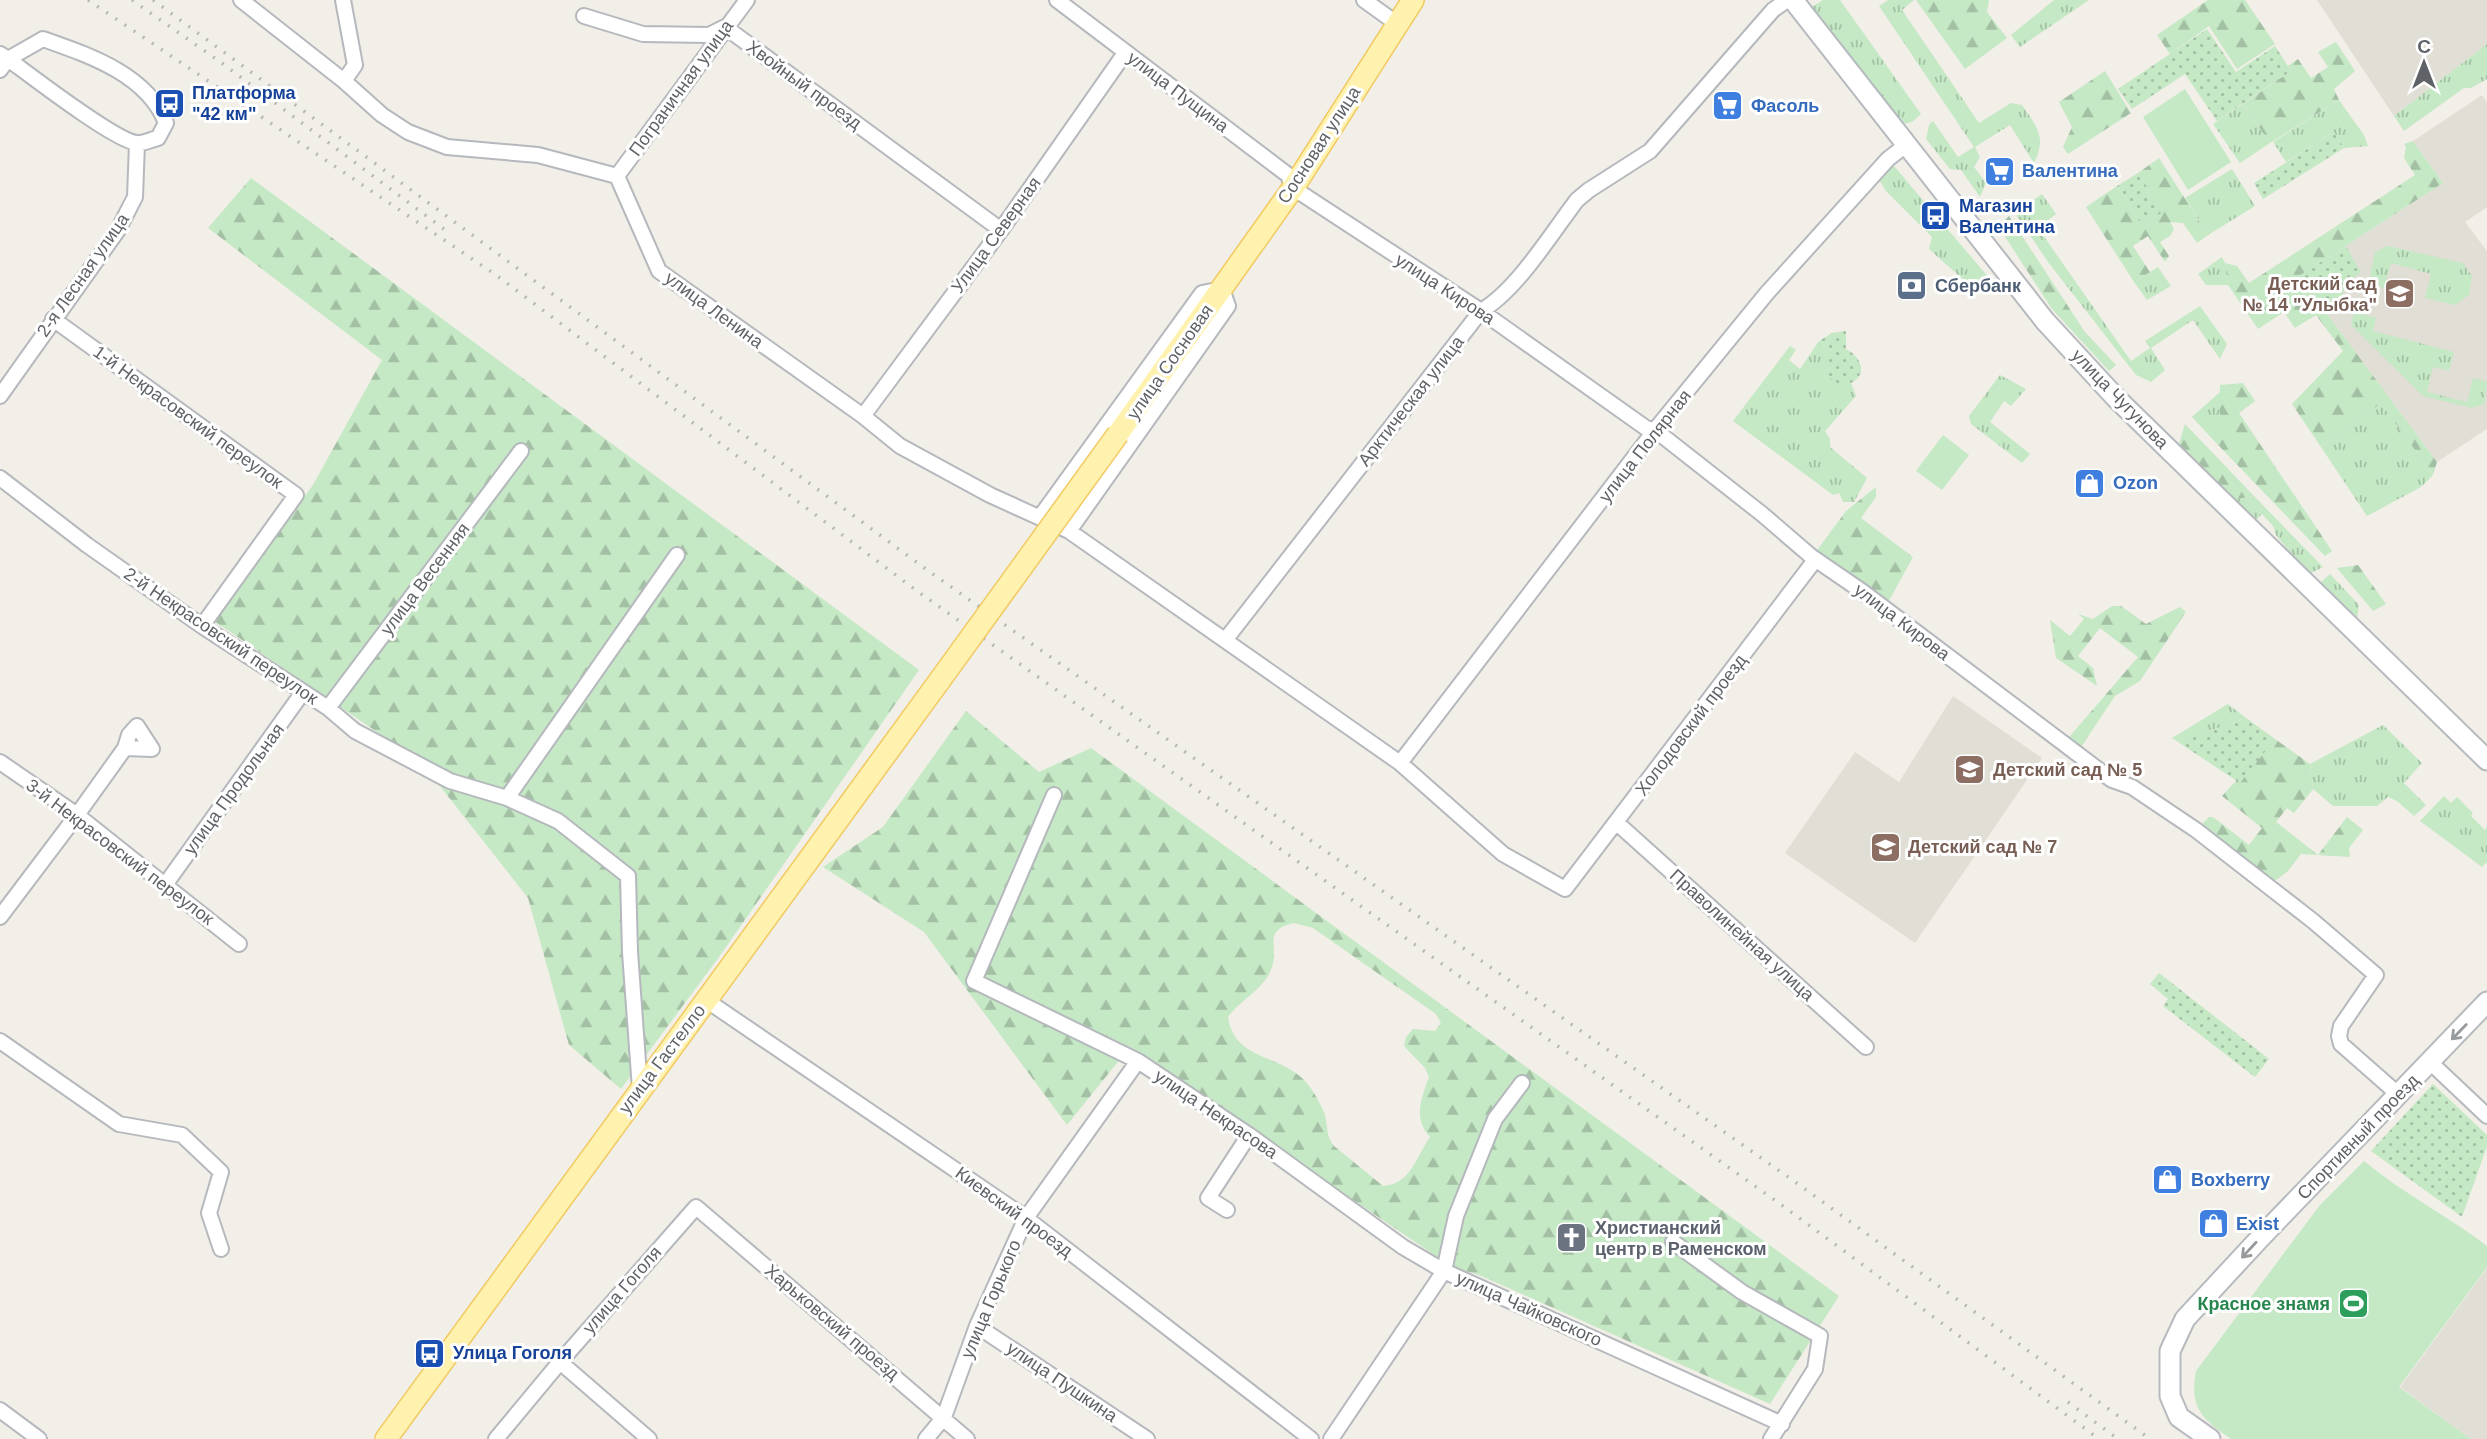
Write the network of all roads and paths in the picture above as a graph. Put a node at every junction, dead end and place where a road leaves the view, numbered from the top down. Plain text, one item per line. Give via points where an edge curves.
1 (242, 0) edge
2 (343, 0) edge
3 (747, 0) edge
4 (1057, 0) edge
5 (1364, 0) edge
6 (1413, 0) edge
7 (1787, 0) edge
8 (1793, 0) edge
9 (584, 16) dead end
10 (1396, 23) junction
11 (725, 27) junction
12 (1125, 53) junction
13 (3, 61) edge
14 (344, 81) junction
15 (137, 143) junction
16 (1906, 145) junction
17 (617, 176) junction
18 (1293, 188) junction
19 (1000, 230) junction
20 (1222, 289) junction
21 (1481, 311) junction
22 (53, 319) junction
23 (0, 396) edge
24 (863, 416) junction
25 (1656, 430) junction
26 (521, 451) dead end
27 (0, 478) edge
28 (1040, 517) junction
29 (1069, 531) junction
30 (677, 555) dead end
31 (1815, 560) junction
32 (202, 626) junction
33 (1226, 639) junction
34 (940, 680) joint
35 (303, 692) junction
36 (328, 708) junction
37 (125, 748) dead end
38 (2487, 760) edge
39 (0, 762) edge
40 (1400, 763) junction
41 (1054, 795) dead end
42 (507, 798) junction
43 (77, 816) junction
44 (1617, 823) junction
45 (165, 885) junction
46 (1565, 889) joint
47 (0, 917) edge
48 (239, 944) dead end
49 (706, 1000) junction
50 (2487, 1002) edge
51 (0, 1041) edge
52 (1866, 1047) dead end
53 (1138, 1061) junction
54 (2430, 1062) junction
55 (1522, 1083) dead end
56 (640, 1088) junction
57 (2399, 1095) junction
58 (2487, 1116) edge
59 (1249, 1135) junction
60 (696, 1207) joint
61 (1227, 1210) dead end
62 (1026, 1218) junction
63 (1673, 1242) dead end
64 (221, 1249) dead end
65 (1444, 1271) junction
66 (977, 1326) junction
67 (560, 1362) junction
68 (0, 1410) edge
69 (944, 1417) junction
70 (1782, 1424) junction
71 (39, 1439) edge
72 (386, 1439) edge
73 (496, 1439) edge
74 (649, 1439) edge
75 (926, 1439) edge
76 (967, 1439) edge
77 (1147, 1439) edge
78 (1311, 1439) edge
79 (1331, 1439) edge
80 (1771, 1439) edge
81 (2210, 1439) edge

1 - 14 street
2 - 14 street via 355,65
3 - 11 street, Пограничная улица
4 - 12 street, улица Пущина
5 - 10 street
6 - 10 main road, Сосновая улица
7 - 21 street, Арктическая улица via 1773,10 1650,151 1577,200 1519,276 1494,304
8 - 16 main road, улица Чугунова
9 - 11 street via 643,34 709,35
10 - 18 main road, Сосновая улица
11 - 17 street, Пограничная улица
11 - 19 street, Хвойный проезд
12 - 18 street, улица Пущина via 1288,175
12 - 19 street, Улица Северная
13 - 15 street
13 - 15 street via 43,40 94,57 135,82 160,107 166,122 158,138
14 - 17 street via 382,115 447,146 538,155
15 - 22 street, 2-я Лесная улица via 135,197 118,230
16 - 25 street, улица Полярная via 1766,293
16 - 38 main road, улица Чугунова via 2045,321 2116,398
17 - 24 street, улица Ленина via 659,271
18 - 20 main road, Сосновая улица
18 - 21 street, улица Кирова
19 - 24 street, Улица Северная
20 - 28 street via 1202,293
20 - 29 street via 1228,306
20 - 34 main road, улица Сосновая, bridge
21 - 25 street, улица Кирова via 1646,428
21 - 33 street, Арктическая улица
22 - 23 street, 2-я Лесная улица
22 - 32 street, 1-й Некрасовский переулок via 296,495
24 - 28 street, улица Ленина via 900,446
25 - 31 street, улица Кирова
25 - 40 street, улица Полярная
26 - 36 street, улица Весенняя
27 - 32 street, 2-й Некрасовский переулок
28 - 29 street, улица Ленина
29 - 33 street, улица Ленина
30 - 42 street
31 - 44 street, Холодовский проезд
31 - 57 street, улица Кирова via 2112,780 2132,787 2196,830 2376,975 2339,1036 2341,1044
32 - 35 street, 2-й Некрасовский переулок
33 - 40 street, улица Ленина
34 - 49 main road, улица Гастелло
35 - 36 street, 2-й Некрасовский переулок
35 - 45 street, улица Продольная
36 - 42 street, 2-й Некрасовский переулок via 355,731 450,780
37 - 43 street
39 - 43 street, 3-й Некрасовский переулок
40 - 46 street, улица Ленина via 1503,855
41 - 53 street, улица Некрасова via 974,981
42 - 56 street via 558,821 628,876
43 - 45 street, 3-й Некрасовский переулок
43 - 47 street
44 - 46 street, Холодовский проезд
44 - 52 street, Праволинейная улица
45 - 48 street, 3-й Некрасовский переулок
49 - 56 main road, улица Гастелло
49 - 62 street, Киевский проезд
50 -> 54 main road, Спортивный проезд
51 - 64 street via 119,1124 182,1135 221,1172 209,1213
53 - 59 street, улица Некрасова
53 - 62 street, улица Горького
54 - 57 main road, Спортивный проезд
54 - 58 street
55 - 65 street via 1495,1119 1456,1216
56 - 72 main road, улица Гастелло
57 -> 81 main road, Спортивный проезд via 2185,1319 2170,1351 2170,1396 2179,1417
59 - 61 street via 1208,1198
59 - 65 street, улица Некрасова via 1403,1247
60 - 67 street, улица Гоголя
60 - 69 street, Харьковский проезд
62 - 66 street, улица Горького
62 - 78 street, Киевский проезд
63 - 70 street via 1742,1292 1819,1336 1815,1369
65 - 70 street, улица Чайковского
65 - 79 street, улица Чайковского
66 - 69 street, улица Горького
66 - 77 street, улица Пушкина
67 - 73 street, улица Гоголя
67 - 74 street
68 - 71 street
69 - 75 street, улица Горького
69 - 76 street, Харьковский проезд
70 - 80 street

